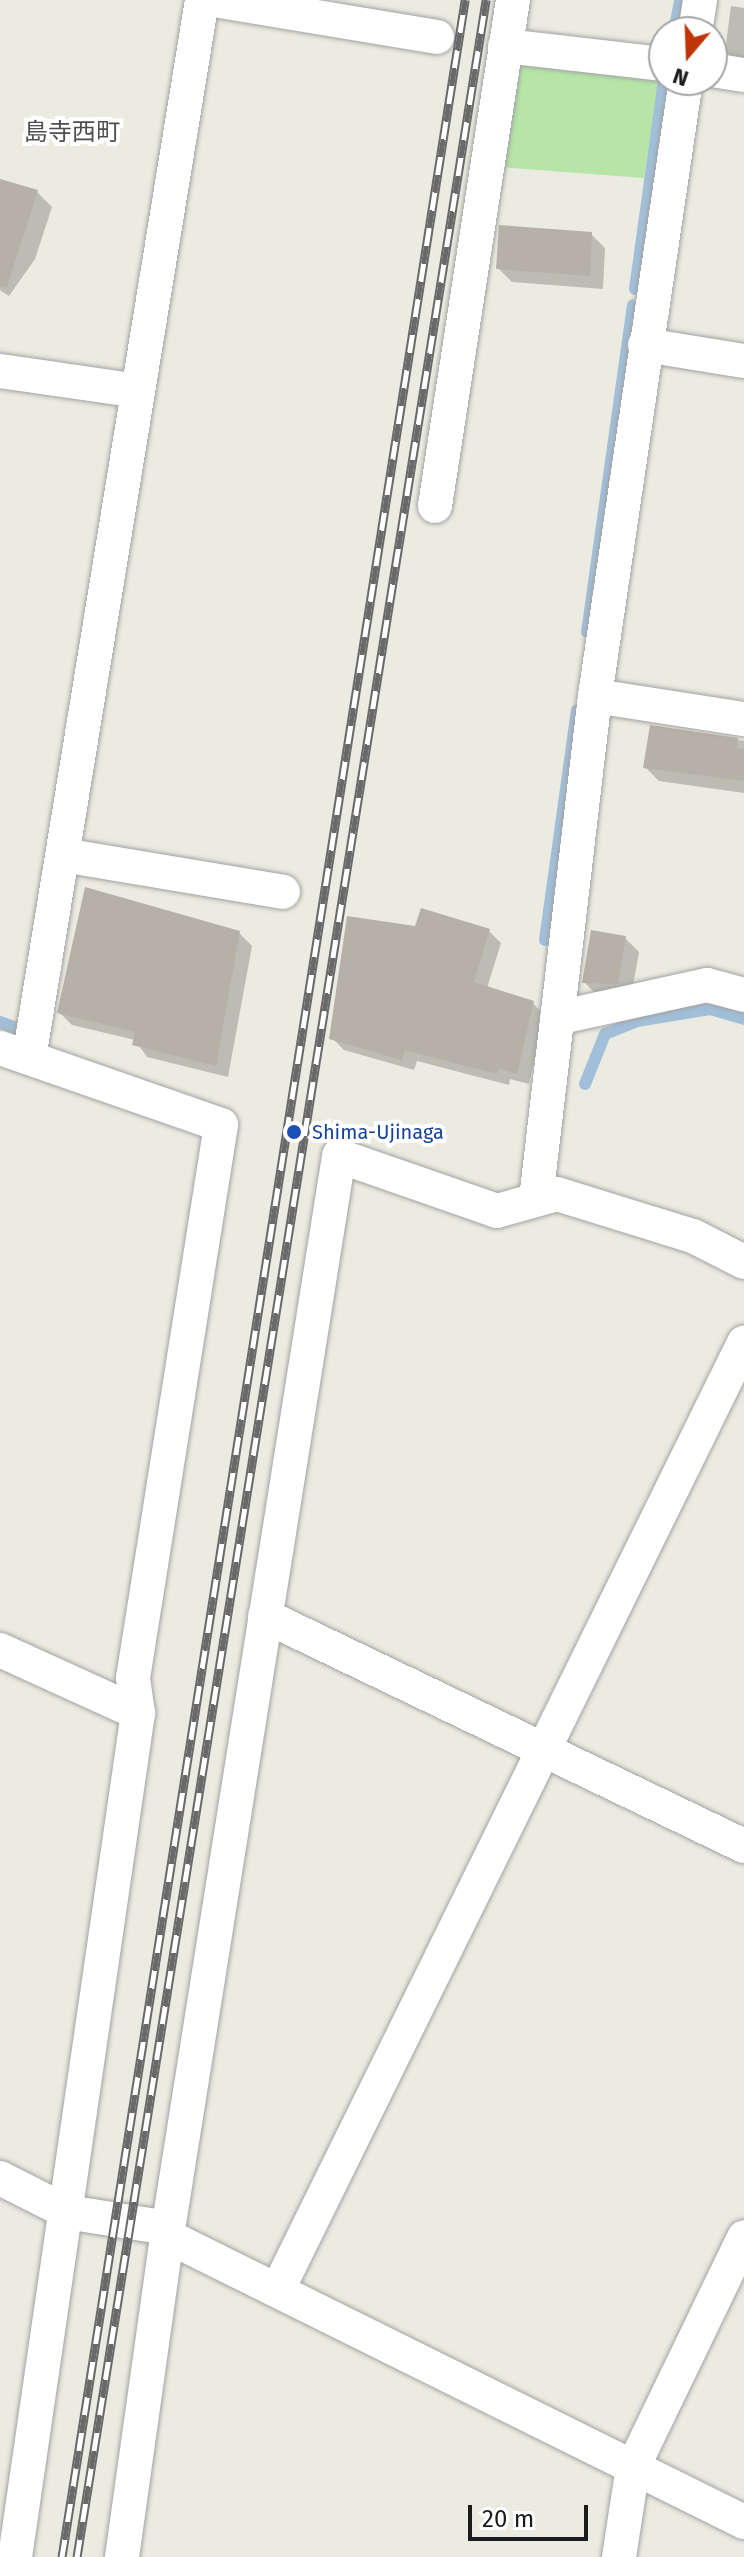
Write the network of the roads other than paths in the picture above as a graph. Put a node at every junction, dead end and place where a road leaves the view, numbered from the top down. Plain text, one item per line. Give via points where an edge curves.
1 (202, 0) edge
2 (214, 0) edge
3 (513, 0) edge
4 (437, 37) dead end
5 (505, 46) junction
6 (648, 62) edge
7 (684, 96) edge
8 (645, 345) junction
9 (744, 361) edge
10 (0, 371) edge
11 (138, 391) junction
12 (435, 506) dead end
13 (595, 696) junction
14 (744, 719) edge
15 (63, 855) junction
16 (283, 892) dead end
17 (744, 995) edge
18 (557, 1018) junction
19 (15, 1053) edge
20 (536, 1199) junction
21 (744, 1262) edge
22 (744, 1343) edge
23 (265, 1616) junction
24 (0, 1650) edge
25 (138, 1713) junction
26 (544, 1750) junction
27 (744, 1846) edge
28 (0, 2178) edge
29 (67, 2212) junction
30 (167, 2232) junction
31 (744, 2237) edge
32 (278, 2289) junction
33 (633, 2467) junction
34 (744, 2522) edge
35 (15, 2557) edge
36 (122, 2557) edge
37 (619, 2557) edge

1 - 11 street
2 - 4 street
3 - 5 street
5 - 6 street
5 - 12 street
7 - 8 street
8 - 9 street
8 - 13 street
10 - 11 street
11 - 15 street
13 - 14 street
13 - 18 street
15 - 16 street
15 - 19 street
17 - 18 street via 707,985
18 - 20 street
19 - 25 street via 221,1125 133,1678
20 - 21 street via 557,1194 693,1236
20 - 23 street via 497,1211 339,1156
22 - 26 street
23 - 26 street
23 - 30 street
24 - 25 street
25 - 29 street
26 - 27 street
26 - 32 street
28 - 29 street
29 - 30 street
29 - 35 street
30 - 32 street
30 - 36 street
31 - 33 street
32 - 33 street
33 - 34 street
33 - 37 street

